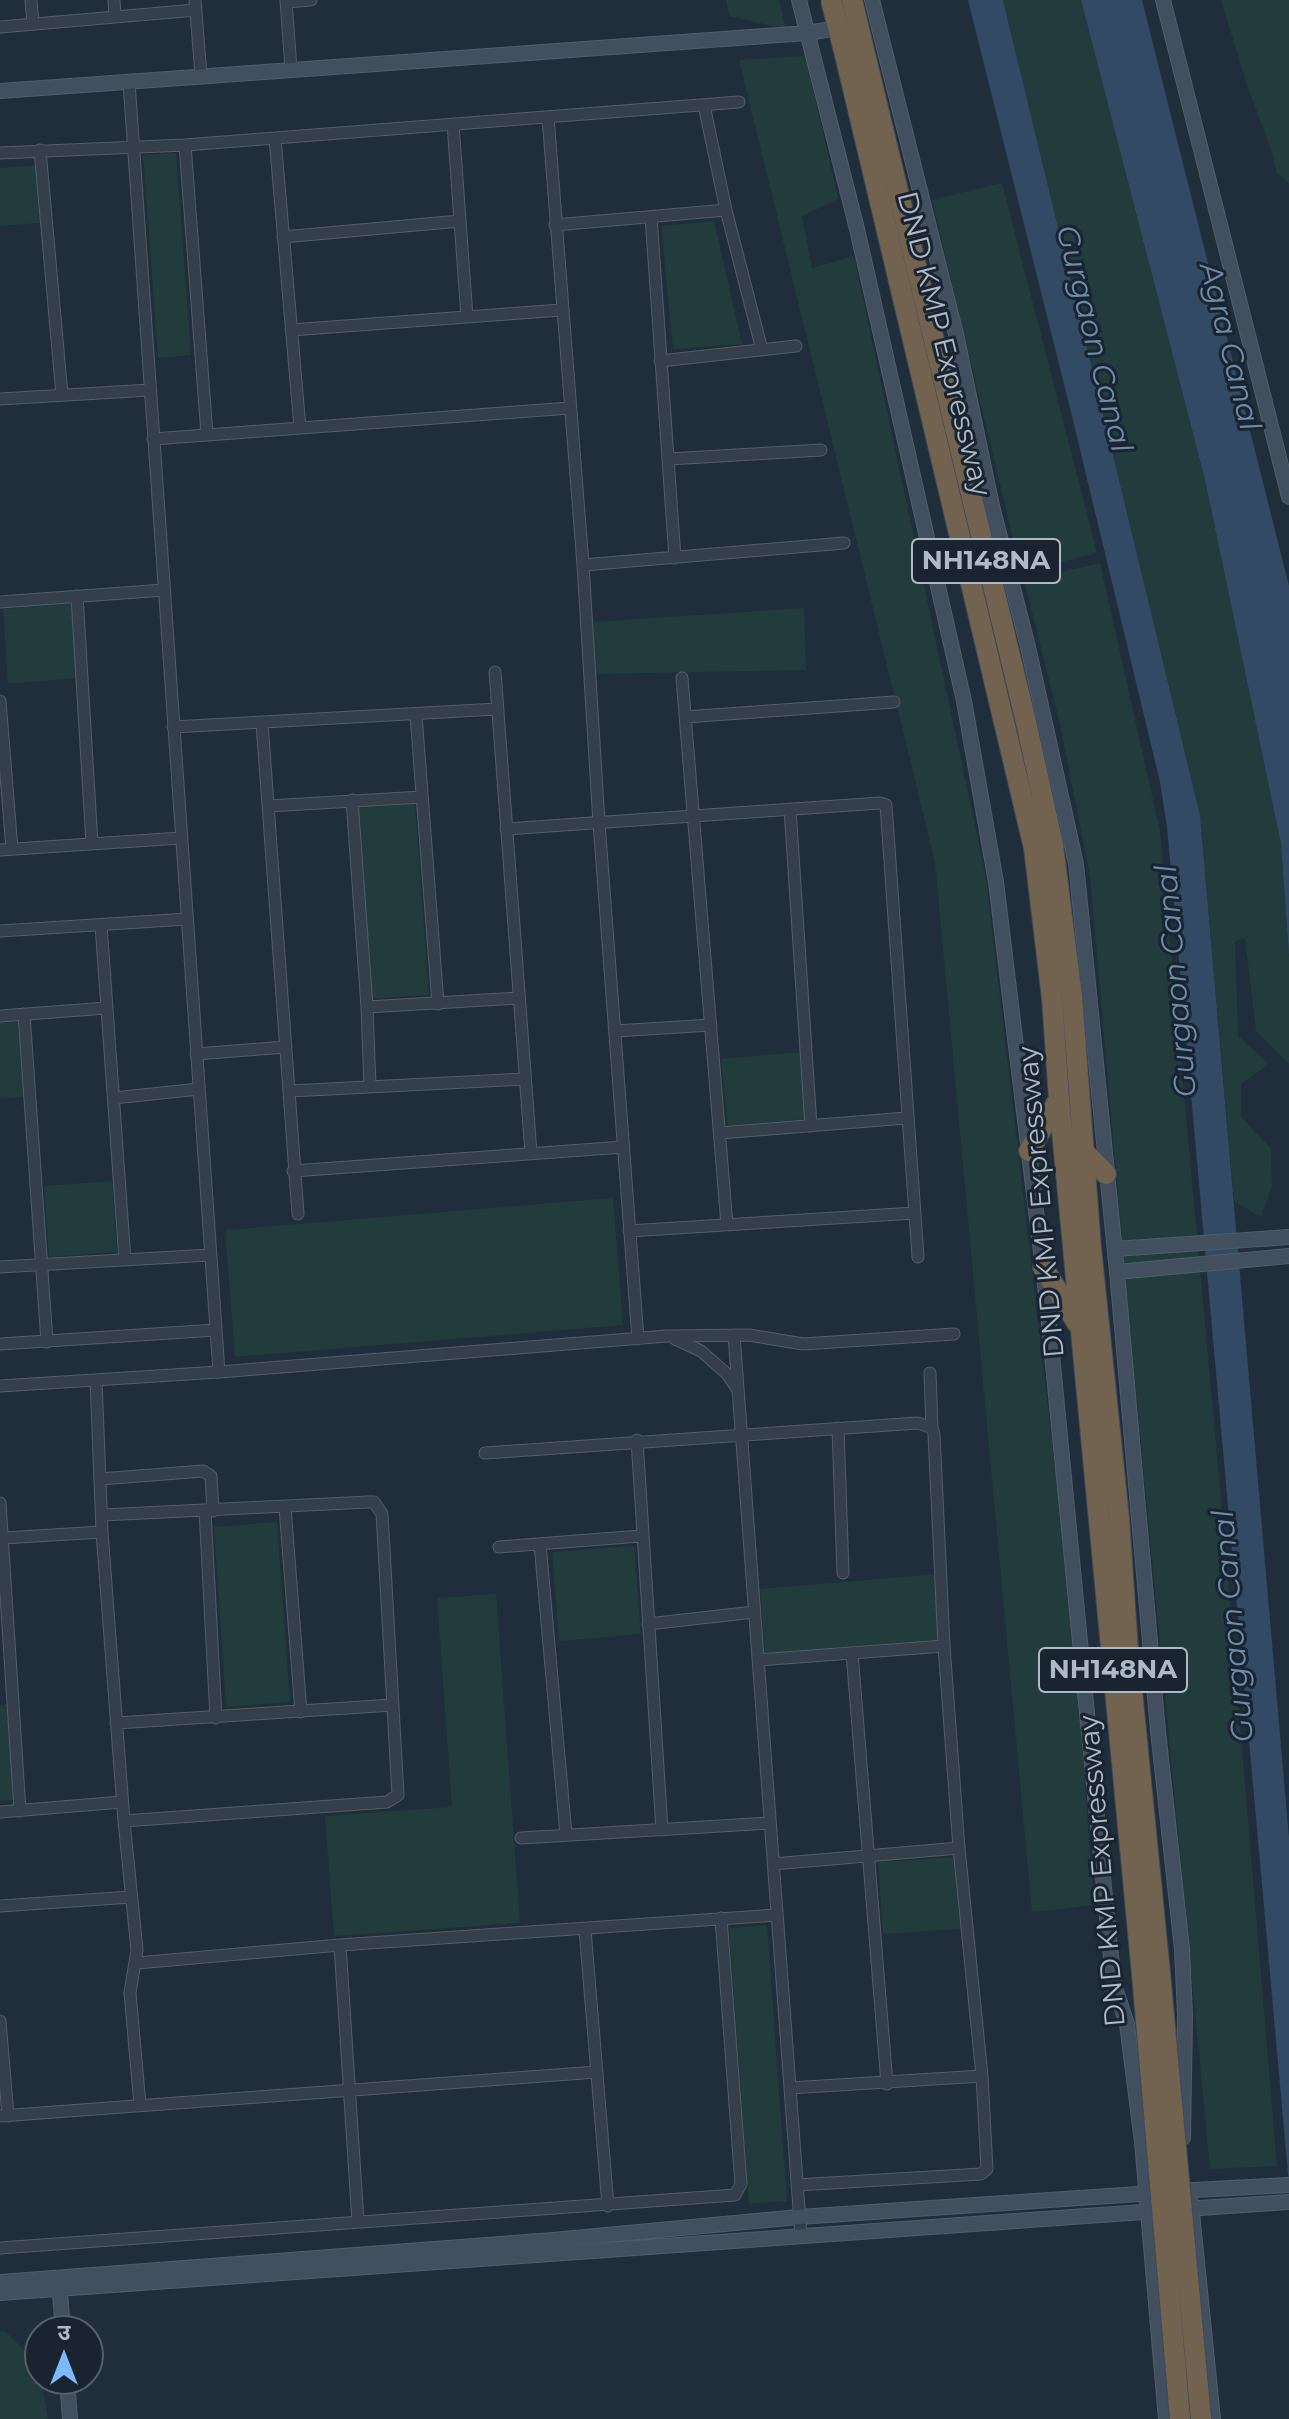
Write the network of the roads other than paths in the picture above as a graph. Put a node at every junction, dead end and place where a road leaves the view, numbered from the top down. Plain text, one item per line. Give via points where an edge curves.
1 (31, 0) edge
2 (114, 0) edge
3 (311, 0) edge
4 (799, 0) edge
5 (831, 0) edge
6 (852, 0) edge
7 (872, 0) edge
8 (1163, 0) edge
9 (286, 1) edge
10 (195, 5) edge
11 (115, 17) junction
12 (877, 20) junction
13 (33, 24) junction
14 (0, 27) edge
15 (807, 33) junction
16 (854, 52) junction
17 (291, 69) junction
18 (201, 75) junction
19 (129, 82) junction
20 (0, 91) edge
21 (739, 102) dead end
22 (704, 105) junction
23 (548, 117) junction
24 (453, 124) junction
25 (275, 138) junction
26 (185, 145) junction
27 (133, 147) junction
28 (40, 150) junction
29 (0, 153) edge
30 (726, 210) junction
31 (651, 217) junction
32 (460, 221) junction
33 (555, 225) junction
34 (283, 237) junction
35 (561, 310) junction
36 (467, 317) junction
37 (291, 330) junction
38 (796, 346) dead end
39 (762, 350) junction
40 (660, 361) junction
41 (150, 390) junction
42 (62, 395) junction
43 (0, 399) edge
44 (570, 408) junction
45 (300, 428) junction
46 (207, 434) junction
47 (153, 439) junction
48 (821, 450) dead end
49 (669, 459) junction
50 (1286, 470) edge
51 (1289, 497) edge
52 (844, 543) dead end
53 (675, 558) junction
54 (583, 565) junction
55 (164, 590) junction
56 (77, 596) junction
57 (0, 602) edge
58 (495, 672) dead end
59 (682, 678) dead end
60 (0, 701) edge
61 (894, 702) dead end
62 (497, 709) junction
63 (416, 715) junction
64 (685, 717) junction
65 (262, 723) junction
66 (173, 727) junction
67 (422, 797) junction
68 (352, 800) junction
69 (268, 806) junction
70 (790, 809) junction
71 (693, 816) junction
72 (599, 823) junction
73 (506, 829) junction
74 (181, 838) junction
75 (92, 844) junction
76 (6, 850) edge
77 (187, 919) junction
78 (101, 925) junction
79 (0, 931) edge
80 (519, 998) junction
81 (438, 1004) junction
82 (367, 1007) junction
83 (107, 1008) junction
84 (24, 1014) junction
85 (0, 1016) edge
86 (711, 1025) junction
87 (615, 1031) junction
88 (286, 1047) junction
89 (196, 1054) junction
90 (525, 1079) junction
91 (370, 1086) junction
92 (199, 1089) junction
93 (290, 1091) junction
94 (114, 1098) junction
95 (1059, 1099) junction
96 (906, 1118) junction
97 (811, 1126) junction
98 (720, 1133) junction
99 (624, 1147) junction
100 (1029, 1151) junction
101 (531, 1153) junction
102 (1085, 1153) junction
103 (293, 1171) junction
104 (1106, 1174) junction
105 (914, 1213) junction
106 (298, 1214) dead end
107 (727, 1225) junction
108 (629, 1231) junction
109 (1289, 1237) edge
110 (1115, 1249) junction
111 (210, 1255) junction
112 (1288, 1256) edge
113 (918, 1257) dead end
114 (125, 1260) junction
115 (42, 1265) junction
116 (0, 1267) edge
117 (1043, 1267) junction
118 (1117, 1272) junction
119 (1081, 1329) junction
120 (216, 1330) junction
121 (954, 1334) dead end
122 (734, 1335) junction
123 (667, 1336) junction
124 (638, 1339) junction
125 (47, 1342) junction
126 (0, 1344) edge
127 (219, 1372) junction
128 (930, 1373) dead end
129 (96, 1380) junction
130 (0, 1386) edge
131 (738, 1390) junction
132 (838, 1428) junction
133 (932, 1428) junction
134 (741, 1435) junction
135 (637, 1440) junction
136 (485, 1453) dead end
137 (100, 1479) junction
138 (0, 1503) edge
139 (285, 1507) junction
140 (209, 1511) junction
141 (102, 1515) junction
142 (102, 1532) junction
143 (641, 1536) junction
144 (3, 1538) junction
145 (540, 1544) junction
146 (499, 1547) dead end
147 (843, 1573) dead end
148 (754, 1612) junction
149 (648, 1624) junction
150 (944, 1646) junction
151 (852, 1653) junction
152 (758, 1660) junction
153 (393, 1705) junction
154 (301, 1712) junction
155 (216, 1718) junction
156 (116, 1723) junction
157 (122, 1802) junction
158 (20, 1811) junction
159 (0, 1812) edge
160 (124, 1821) junction
161 (770, 1823) junction
162 (662, 1830) junction
163 (566, 1835) junction
164 (521, 1838) dead end
165 (959, 1848) junction
166 (868, 1857) junction
167 (773, 1864) junction
168 (131, 1897) junction
169 (0, 1906) edge
170 (777, 1915) junction
171 (721, 1918) junction
172 (585, 1930) junction
173 (340, 1945) junction
174 (137, 1963) junction
175 (1151, 1973) junction
176 (0, 2021) edge
177 (597, 2072) junction
178 (982, 2076) junction
179 (887, 2084) junction
180 (790, 2088) junction
181 (349, 2089) junction
182 (140, 2105) junction
183 (4, 2116) edge
184 (797, 2185) junction
185 (1282, 2185) edge
186 (1189, 2190) junction
187 (1145, 2194) junction
188 (1283, 2203) edge
189 (608, 2206) junction
190 (1192, 2209) junction
191 (1147, 2211) junction
192 (799, 2217) junction
193 (358, 2222) junction
194 (801, 2235) junction
195 (0, 2248) edge
196 (0, 2282) edge
197 (59, 2283) junction
198 (0, 2293) edge
199 (62, 2315) edge
200 (68, 2395) edge
201 (70, 2419) edge
202 (1166, 2419) edge
203 (1180, 2419) edge
204 (1201, 2419) edge
205 (1213, 2419) edge

1 - 13 street
2 - 11 street
3 - 9 street
4 - 15 street
5 - 16 highway, DND KMP Expressway / NH148NA, bridge
6 - 16 highway, DND KMP Expressway / NH148NA, bridge
7 - 12 street
8 - 50 street via 1251,353
9 - 17 street
10 - 11 street
10 - 18 street
11 - 13 street
12 - 15 street
12 - 104 street via 953,319 1076,864
13 - 14 street
15 - 17 street
15 - 100 street via 964,701 996,882
16 - 95 highway, DND KMP Expressway / NH148NA via 1034,848
16 - 102 highway, DND KMP Expressway / NH148NA via 1053,845
17 - 18 street
18 - 19 street
19 - 20 street
19 - 27 street
21 - 22 street
22 - 23 street
22 - 30 street
23 - 24 street
23 - 33 street
24 - 25 street
24 - 32 street
25 - 26 street
25 - 34 street
26 - 27 street
26 - 46 street
27 - 28 street
27 - 41 street
28 - 29 street
28 - 42 street
30 - 31 street
30 - 39 street
31 - 33 street
31 - 40 street
32 - 34 street
32 - 36 street
33 - 35 street
34 - 37 street
35 - 36 street
35 - 44 street
36 - 37 street
37 - 45 street
38 - 39 street
39 - 40 street
40 - 49 street
41 - 42 street
41 - 47 street
42 - 43 street
44 - 45 street
44 - 54 street
45 - 46 street
46 - 47 street
47 - 55 street
48 - 49 street
49 - 53 street
50 - 51 street
52 - 53 street
53 - 54 street
54 - 72 street
55 - 56 street
55 - 66 street
56 - 57 street
56 - 75 street
58 - 62 street
59 - 64 street
60 - 76 street
61 - 64 street
62 - 63 street
62 - 73 street
63 - 65 street
63 - 67 street
64 - 71 street
65 - 66 street
65 - 69 street
66 - 74 street
67 - 68 street
67 - 81 street
68 - 69 street
68 - 82 street
69 - 88 street
70 - 71 street
70 - 96 street via 886,805
70 - 97 street
71 - 72 street
71 - 86 street
72 - 73 street
72 - 87 street
73 - 80 street
74 - 75 street
74 - 77 street
75 - 76 street
77 - 78 street
77 - 89 street
78 - 79 street
78 - 83 street
80 - 81 street
80 - 90 street
81 - 82 street
82 - 91 street
83 - 84 street
83 - 94 street
84 - 85 street
84 - 115 street
86 - 87 street
86 - 98 street
87 - 99 street
88 - 89 street
88 - 93 street
89 - 92 street
90 - 91 street
90 - 101 street
91 - 93 street
92 - 94 street
92 - 111 street
93 - 103 street
94 - 114 street
95 - 100 highway
95 - 119 highway, DND KMP Expressway / NH148NA
96 - 97 street
96 - 105 street
97 - 98 street
98 - 107 street
99 - 101 street
99 - 108 street
100 - 117 street
101 - 103 street
102 - 104 highway
102 - 175 highway, DND KMP Expressway / NH148NA via 1119,1518
103 - 106 street
104 - 110 street
105 - 107 street
105 - 113 street
107 - 108 street
108 - 124 street
109 - 110 street
109 - 112 street
110 - 118 street
111 - 114 street
111 - 120 street
112 - 118 street
114 - 115 street
115 - 116 street
115 - 125 street
117 - 119 highway
117 - 187 street via 1110,1949 1127,2024
118 - 186 street via 1182,1949 1183,2139
119 - 175 highway, DND KMP Expressway / NH148NA
120 - 125 street
120 - 127 street
121 - 122 street via 803,1344
122 - 123 street
122 - 131 street
123 - 124 street
123 - 131 street via 701,1351
124 - 127 street
125 - 126 street
127 - 129 street
128 - 133 street
129 - 130 street
129 - 137 street
131 - 134 street
132 - 133 street via 918,1423
132 - 134 street
132 - 147 street
133 - 150 street
134 - 135 street
134 - 148 street
135 - 136 street
135 - 143 street
137 - 140 street via 203,1471 211,1476
137 - 141 street
138 - 144 street
139 - 140 street
139 - 153 street via 374,1502 379,1507
139 - 154 street
140 - 141 street
140 - 155 street
141 - 142 street
142 - 144 street
142 - 156 street
143 - 145 street
143 - 149 street
144 - 158 street
145 - 146 street
145 - 163 street
148 - 149 street
148 - 152 street
149 - 162 street
150 - 151 street
150 - 165 street
151 - 152 street
151 - 166 street
152 - 161 street
153 - 154 street
153 - 160 street via 399,1788 393,1800
154 - 155 street
155 - 156 street
156 - 157 street
157 - 158 street
157 - 160 street
158 - 159 street
160 - 168 street
161 - 162 street
161 - 167 street
162 - 163 street
163 - 164 street
165 - 166 street
165 - 178 street
166 - 167 street
166 - 179 street
167 - 170 street
168 - 169 street
168 - 174 street
170 - 171 street
170 - 180 street
171 - 172 street
171 - 189 street via 740,2189 735,2195
172 - 173 street
172 - 177 street
173 - 174 street
173 - 181 street
174 - 182 street via 130,1993
175 - 203 highway, DND KMP Expressway / NH148NA, bridge
175 - 204 highway, DND KMP Expressway / NH148NA, bridge
176 - 183 street
177 - 181 street
177 - 189 street
178 - 179 street
178 - 184 street via 985,2173
179 - 180 street
180 - 184 street
181 - 182 street
181 - 193 street
182 - 183 street
184 - 192 street
185 - 186 street
186 - 187 street
186 - 190 street
187 - 191 street
187 - 192 street
188 - 190 street
189 - 193 street
190 - 191 street
190 - 205 street
191 - 194 street
191 - 202 street
192 - 194 street
192 - 197 street
193 - 195 street
194 - 197 street
196 - 197 street
197 - 198 street
197 - 199 street
200 - 201 street

